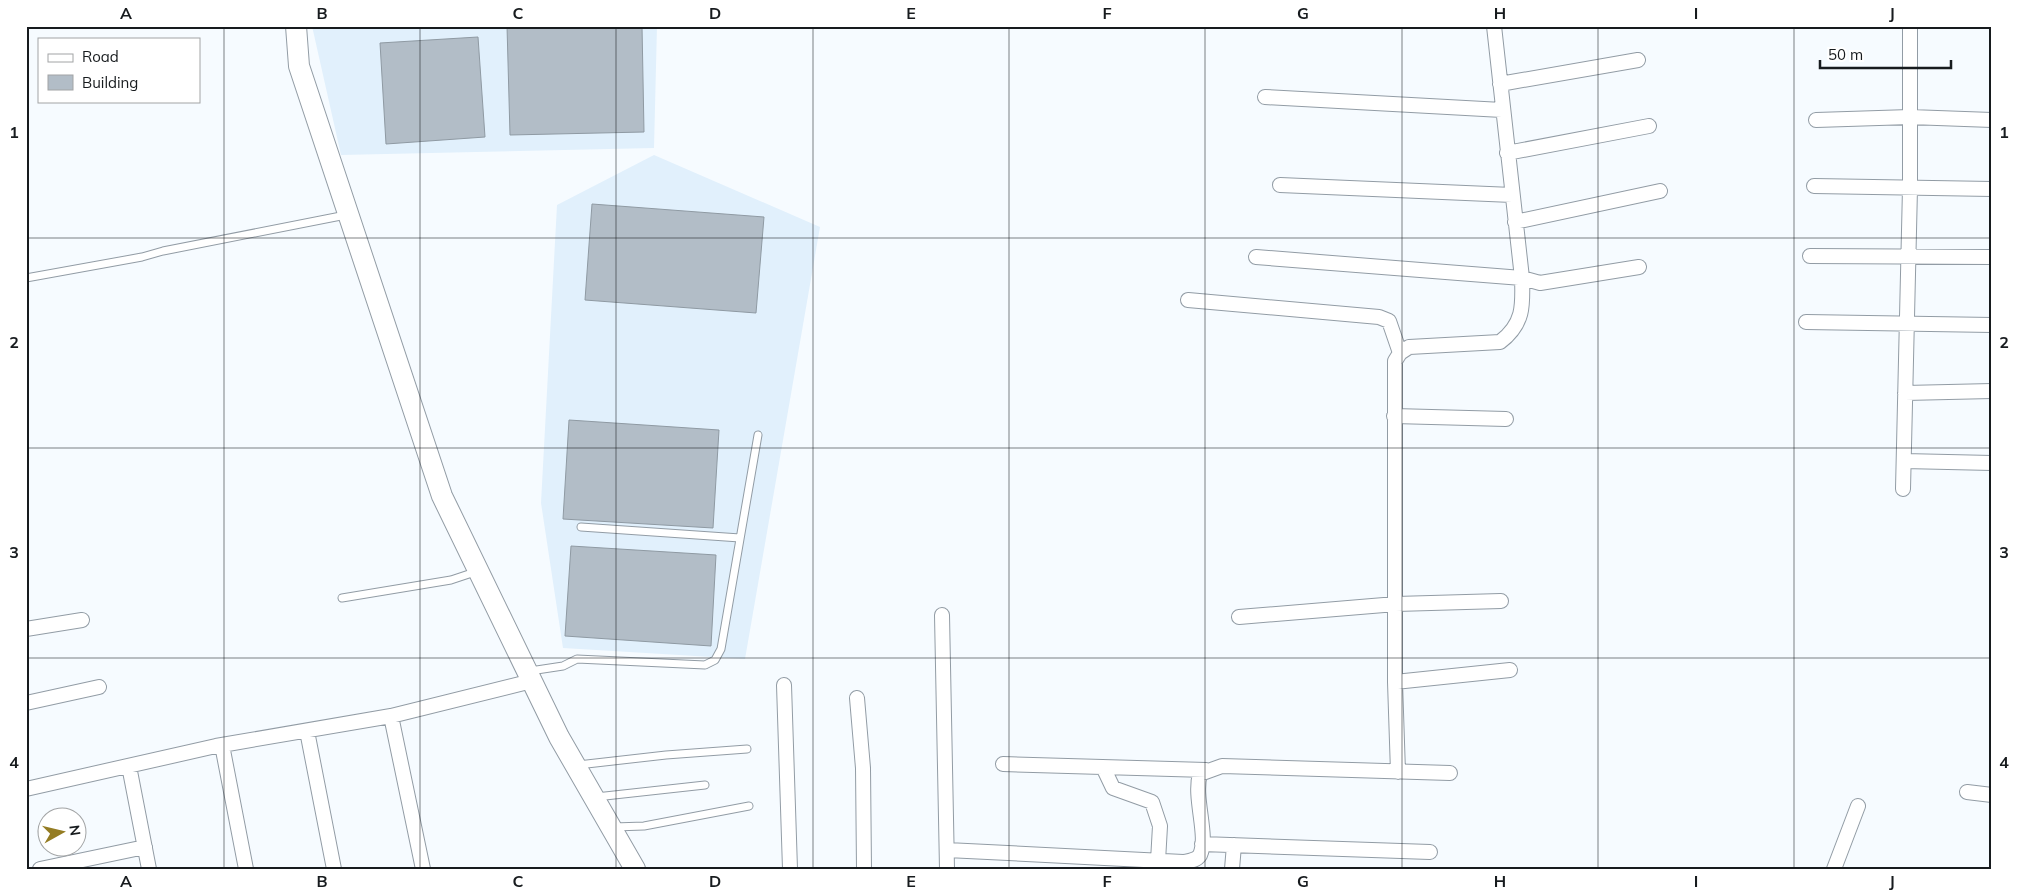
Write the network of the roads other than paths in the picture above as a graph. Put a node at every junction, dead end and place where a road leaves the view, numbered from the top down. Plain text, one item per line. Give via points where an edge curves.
1 (296, 26) edge
2 (1494, 26) edge
3 (1910, 26) edge
4 (1638, 60) dead end
5 (1500, 84) junction
6 (1265, 97) dead end
7 (1502, 110) junction
8 (1910, 117) junction
9 (1816, 120) dead end
10 (1992, 120) edge
11 (1649, 126) dead end
12 (1507, 153) junction
13 (1280, 185) dead end
14 (1814, 186) dead end
15 (1910, 188) junction
16 (1992, 189) edge
17 (1660, 191) dead end
18 (1512, 195) junction
19 (349, 214) junction
20 (1515, 222) junction
21 (1810, 256) dead end
22 (1908, 256) junction
23 (1256, 257) dead end
24 (1992, 257) edge
25 (1639, 267) dead end
26 (26, 278) edge
27 (1522, 278) junction
28 (1188, 300) dead end
29 (1806, 322) dead end
30 (1906, 325) junction
31 (1992, 325) edge
32 (1400, 353) junction
33 (1992, 391) edge
34 (1905, 392) junction
35 (1394, 416) junction
36 (1506, 419) dead end
37 (758, 436) dead end
38 (1904, 462) junction
39 (1992, 463) edge
40 (1903, 489) dead end
41 (582, 527) dead end
42 (740, 538) junction
43 (478, 571) junction
44 (342, 598) dead end
45 (1501, 601) dead end
46 (1396, 604) junction
47 (942, 615) dead end
48 (1238, 617) dead end
49 (82, 620) dead end
50 (26, 629) edge
51 (1510, 670) dead end
52 (529, 676) junction
53 (1395, 682) junction
54 (784, 685) dead end
55 (99, 687) dead end
56 (858, 698) dead end
57 (26, 702) edge
58 (391, 716) junction
59 (307, 731) junction
60 (222, 745) junction
61 (748, 749) dead end
62 (1003, 764) dead end
63 (575, 765) junction
64 (129, 766) junction
65 (1103, 767) junction
66 (1206, 770) junction
67 (1398, 772) junction
68 (1450, 773) dead end
69 (705, 786) dead end
70 (26, 789) edge
71 (1967, 792) dead end
72 (1992, 795) edge
73 (594, 797) junction
74 (749, 806) dead end
75 (1858, 806) dead end
76 (611, 827) junction
77 (1202, 844) junction
78 (1234, 845) junction
79 (145, 847) junction
80 (947, 850) junction
81 (1430, 852) dead end
82 (1158, 861) junction
83 (40, 869) edge
84 (149, 869) edge
85 (246, 869) edge
86 (334, 869) edge
87 (423, 869) edge
88 (635, 869) edge
89 (790, 869) edge
90 (864, 869) edge
91 (947, 869) edge
92 (1232, 869) edge
93 (1834, 869) edge

1 - 19 main road via 299,66
2 - 5 street
3 - 8 street
4 - 5 street
5 - 7 street
6 - 7 street
7 - 12 street
8 - 9 street
8 - 10 street
8 - 15 street
11 - 12 street
12 - 18 street
13 - 18 street
14 - 15 street
15 - 16 street
15 - 22 street
17 - 20 street
18 - 20 street
19 - 26 lane
19 - 43 main road via 442,496
20 - 27 street
21 - 22 street
22 - 24 street
22 - 30 street
23 - 27 street
25 - 27 street via 1540,283
27 - 32 street via 1519,322 1500,342 1409,347
28 - 32 street via 1379,317 1389,320
29 - 30 street
30 - 31 street
30 - 34 street
32 - 35 street via 1395,362
33 - 34 street
34 - 38 street
35 - 36 street
35 - 46 street
37 - 42 lane
38 - 39 street
38 - 40 street
41 - 42 lane
42 - 52 lane via 721,649 715,660 705,665 577,659
43 - 44 lane via 451,580
43 - 52 main road
45 - 46 street
46 - 48 street
46 - 53 street
47 - 80 street
49 - 50 street
51 - 53 street
52 - 58 street
52 - 63 main road
53 - 67 street
54 - 89 street
55 - 57 street
56 - 90 street via 863,768
58 - 59 street
58 - 87 street
59 - 60 street
59 - 86 street
60 - 64 street
60 - 85 street
61 - 63 lane via 666,754
62 - 65 street
63 - 73 main road
64 - 70 street
64 - 79 street
65 - 66 street
65 - 82 street via 1113,788 1152,802 1160,826
66 - 67 street via 1222,766
66 - 77 street via 1200,774 1197,789
67 - 68 street
69 - 73 lane
71 - 72 street
73 - 76 main road
74 - 76 lane via 644,826
75 - 93 street
76 - 88 main road
77 - 78 street
77 - 82 street via 1200,855 1194,861
78 - 81 street
78 - 92 street
79 - 83 street
79 - 84 street
80 - 82 street
80 - 91 street

